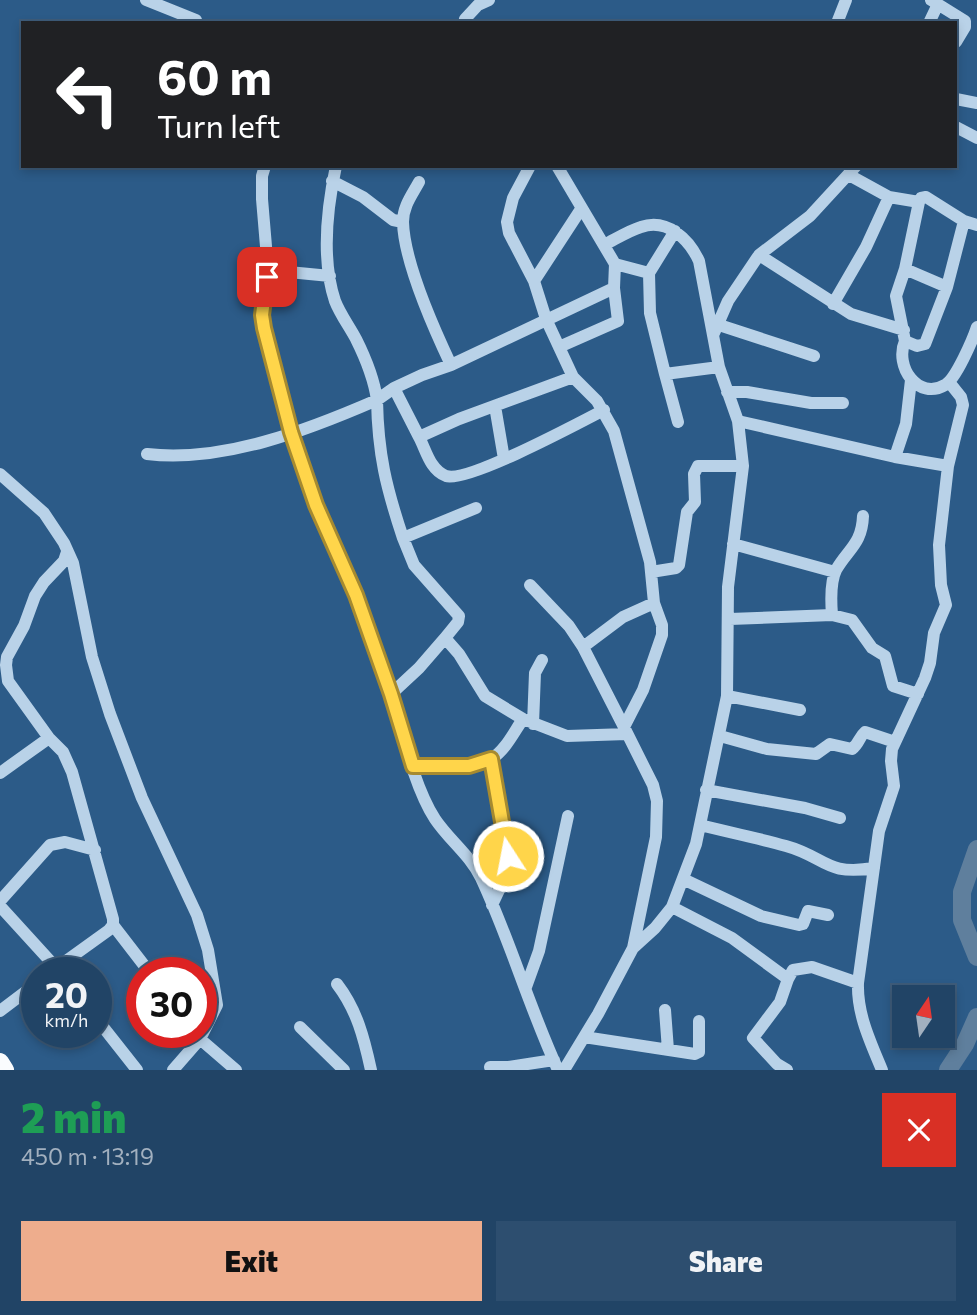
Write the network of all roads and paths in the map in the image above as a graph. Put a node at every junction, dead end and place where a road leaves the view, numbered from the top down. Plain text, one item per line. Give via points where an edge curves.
1 (146, 0) edge
2 (489, 0) edge
3 (846, 0) edge
4 (934, 2) edge
5 (196, 20) dead end
6 (464, 21) edge
7 (838, 21) edge
8 (929, 21) edge
9 (957, 40) edge
10 (957, 99) edge
11 (977, 103) edge
12 (957, 128) edge
13 (977, 138) edge
14 (264, 168) edge
15 (335, 168) edge
16 (529, 168) edge
17 (558, 168) edge
18 (853, 170) edge
19 (332, 181) junction
20 (419, 182) dead end
21 (889, 197) junction
22 (919, 202) junction
23 (581, 209) junction
24 (964, 221) junction
25 (403, 222) junction
26 (977, 225) edge
27 (674, 231) junction
28 (604, 244) junction
29 (759, 255) junction
30 (615, 264) junction
31 (905, 269) junction
32 (268, 270) junction
33 (649, 273) junction
34 (330, 276) junction
35 (534, 281) junction
36 (614, 288) junction
37 (947, 288) junction
38 (833, 304) junction
39 (546, 319) junction
40 (977, 327) edge
41 (715, 329) junction
42 (904, 335) junction
43 (559, 347) junction
44 (814, 356) dead end
45 (451, 365) junction
46 (719, 367) junction
47 (665, 374) junction
48 (573, 377) junction
49 (911, 380) junction
50 (949, 382) junction
51 (394, 388) junction
52 (727, 392) junction
53 (377, 400) junction
54 (843, 402) dead end
55 (495, 406) junction
56 (604, 410) junction
57 (738, 421) junction
58 (678, 422) dead end
59 (291, 432) junction
60 (419, 437) junction
61 (147, 454) dead end
62 (895, 457) junction
63 (504, 459) junction
64 (743, 466) junction
65 (948, 466) junction
66 (0, 474) edge
67 (476, 508) dead end
68 (863, 516) dead end
69 (402, 538) junction
70 (733, 544) junction
71 (67, 552) junction
72 (651, 572) junction
73 (835, 572) junction
74 (530, 585) dead end
75 (654, 603) junction
76 (832, 615) junction
77 (730, 619) junction
78 (445, 638) junction
79 (583, 647) junction
80 (542, 660) dead end
81 (4, 683) edge
82 (391, 694) junction
83 (918, 694) junction
84 (727, 696) junction
85 (800, 710) dead end
86 (528, 722) junction
87 (626, 730) junction
88 (720, 736) junction
89 (49, 738) junction
90 (895, 741) junction
91 (491, 759) junction
92 (413, 766) junction
93 (0, 773) edge
94 (706, 790) junction
95 (568, 816) dead end
96 (840, 818) dead end
97 (700, 825) junction
98 (95, 850) junction
99 (874, 868) junction
100 (683, 879) junction
101 (0, 904) edge
102 (492, 905) junction
103 (672, 907) junction
104 (828, 915) dead end
105 (113, 925) junction
106 (633, 948) junction
107 (44, 957) edge
108 (74, 957) edge
109 (138, 957) edge
110 (209, 957) edge
111 (788, 979) junction
112 (858, 983) junction
113 (337, 984) dead end
114 (526, 987) junction
115 (21, 995) edge
116 (665, 1010) dead end
117 (0, 1011) edge
118 (699, 1021) dead end
119 (300, 1027) dead end
120 (584, 1037) junction
121 (112, 1038) edge
122 (189, 1048) edge
123 (212, 1048) edge
124 (668, 1050) junction
125 (0, 1062) edge
126 (556, 1065) edge
127 (490, 1067) dead end
128 (5, 1070) edge
129 (137, 1070) edge
130 (173, 1070) edge
131 (236, 1070) edge
132 (344, 1070) edge
133 (371, 1070) edge
134 (564, 1070) edge
135 (787, 1070) edge
136 (882, 1070) edge

1 - 5 street
2 - 6 street
3 - 7 street
4 - 8 street
4 - 9 street via 965,21
10 - 11 street
12 - 13 street
14 - 32 street
15 - 19 street
16 - 35 street via 507,222
17 - 23 street
18 - 21 street
18 - 29 street via 810,216
19 - 25 street
19 - 34 street via 328,202
20 - 25 street via 405,206
21 - 22 street
21 - 38 street
22 - 24 street via 926,197
22 - 31 street
23 - 28 street
23 - 35 street
24 - 26 street
24 - 37 street
25 - 45 street via 411,261
27 - 28 street via 642,226
27 - 33 street
27 - 41 street via 692,246 699,261
28 - 30 street
29 - 38 street
29 - 41 street
30 - 33 street
30 - 36 street
31 - 37 street
31 - 42 street via 896,296
32 - 34 street
32 - 59 street via 264,328
33 - 47 street via 650,313
34 - 53 street via 335,300 356,338
35 - 39 street
36 - 39 street
36 - 43 street via 618,321
37 - 42 street via 925,344 917,346
38 - 42 street
39 - 43 street
39 - 45 street
40 - 50 street
41 - 44 street
41 - 46 street
42 - 49 street via 901,356
43 - 48 street
45 - 51 street
46 - 47 street
46 - 52 street
47 - 58 street
48 - 55 street
48 - 56 street
49 - 50 street via 929,387
49 - 62 street via 906,424
50 - 65 street via 963,405
51 - 53 street
51 - 60 street
52 - 54 street via 811,403
52 - 57 street
53 - 59 street
53 - 69 street via 378,448
55 - 60 street
55 - 63 street
56 - 63 street
56 - 72 street via 623,460
57 - 62 street
57 - 64 street
59 - 61 street via 260,443 194,454
59 - 82 street
60 - 63 street via 433,467 448,477
62 - 65 street
64 - 70 street
64 - 72 street via 698,466 695,502 687,512 679,565
65 - 83 street via 939,545 946,605
66 - 71 street via 44,513
67 - 69 street
68 - 73 street via 858,540
69 - 78 street via 414,565 459,616
70 - 73 street
70 - 77 street
71 - 81 street via 35,596 8,657
71 - 110 street via 110,714 142,798 197,915
72 - 75 street
73 - 76 street
74 - 79 street
75 - 79 street via 623,617
75 - 87 street via 662,635
76 - 77 street
76 - 83 street via 852,620 872,648 885,656 893,686
77 - 84 street
78 - 82 street
78 - 86 street via 485,696
79 - 87 street
80 - 86 street via 535,673
81 - 89 street
82 - 92 street
83 - 90 street
84 - 85 street
84 - 88 street
86 - 87 street via 567,736
86 - 91 street
87 - 106 street via 653,785 658,821
88 - 90 street via 816,754 830,744 852,749 865,732
88 - 94 street
89 - 93 street
89 - 98 street via 63,752 72,772
90 - 99 street via 891,761 894,786 879,831
91 - 92 street via 469,766
91 - 102 street via 508,856
92 - 102 street via 434,817 479,874
94 - 96 street via 805,807
94 - 97 street
95 - 114 street via 540,951
97 - 99 street via 789,847 843,871
97 - 100 street
98 - 101 street via 65,842 50,845
98 - 105 street
99 - 112 street
100 - 103 street
100 - 104 street via 761,916 799,925 808,911
101 - 107 street
102 - 114 street
103 - 106 street
103 - 111 street via 732,939
105 - 108 street
105 - 109 street
106 - 120 street
111 - 112 street via 793,970 813,967
111 - 135 street via 779,1002 753,1038
112 - 136 street via 866,1031
113 - 133 street via 363,1030
114 - 126 street
115 - 117 street
116 - 124 street
118 - 124 street via 699,1052
119 - 132 street
120 - 124 street
120 - 134 street
121 - 129 street
122 - 130 street
123 - 131 street
125 - 128 main road
126 - 127 street

